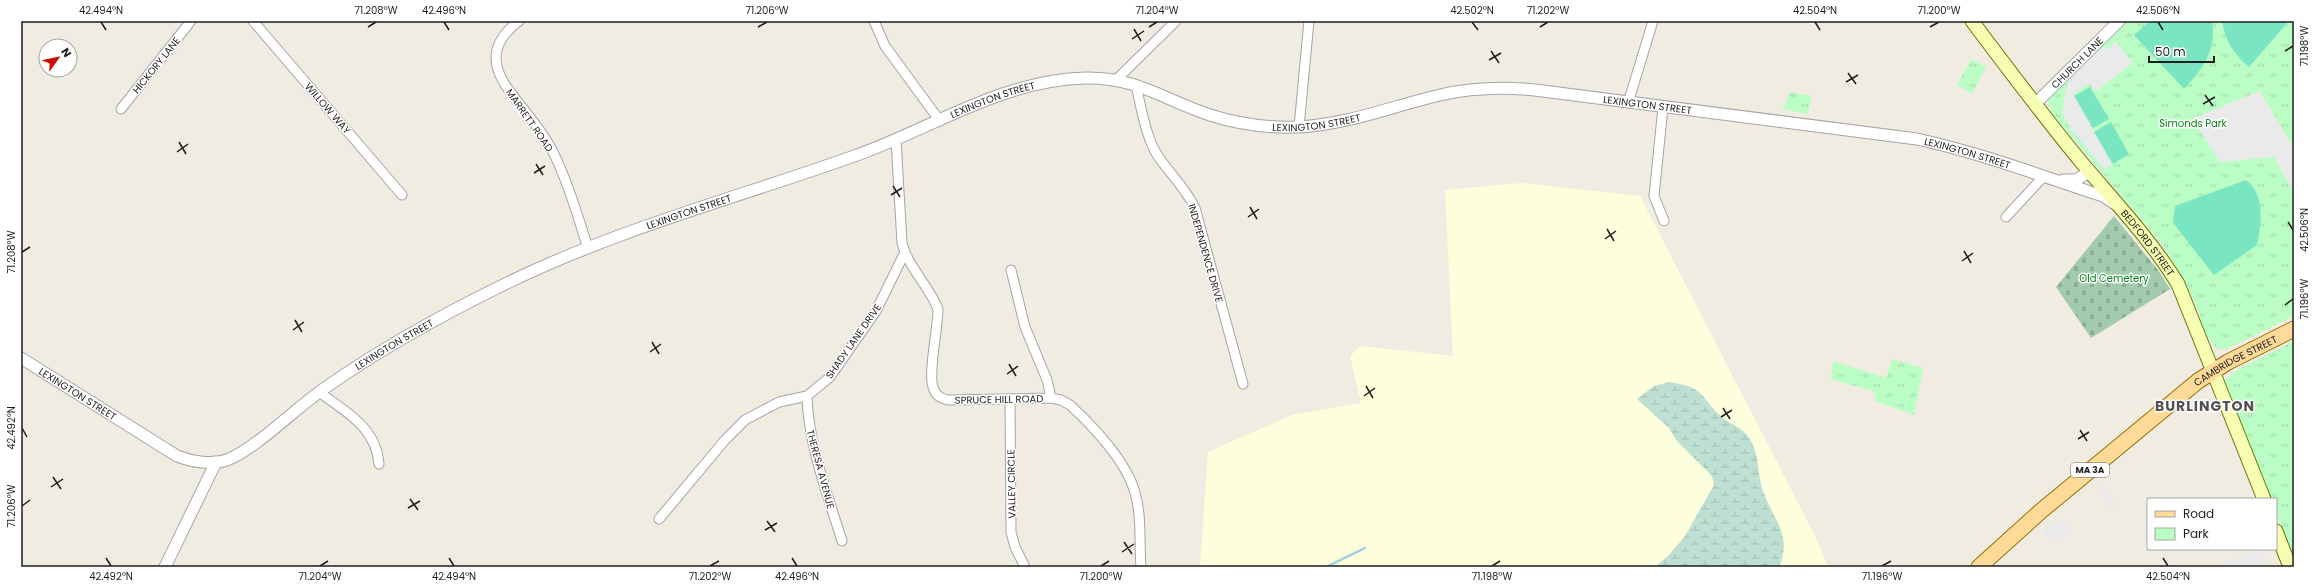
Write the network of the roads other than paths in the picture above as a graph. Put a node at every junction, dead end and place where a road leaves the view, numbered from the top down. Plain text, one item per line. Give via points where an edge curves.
1 (191, 21) edge
2 (253, 21) edge
3 (519, 21) edge
4 (874, 21) edge
5 (1176, 21) edge
6 (1309, 21) edge
7 (1653, 21) edge
8 (1972, 21) edge
9 (2119, 21) edge
10 (1117, 79) junction
11 (1136, 85) junction
12 (1628, 103) junction
13 (2035, 104) junction
14 (1663, 107) junction
15 (120, 109) dead end
16 (940, 121) junction
17 (1299, 127) junction
18 (896, 140) junction
19 (2090, 172) junction
20 (2049, 178) junction
21 (402, 195) dead end
22 (2119, 206) junction
23 (2006, 217) dead end
24 (1664, 221) dead end
25 (588, 248) junction
26 (905, 252) junction
27 (1011, 270) dead end
28 (2294, 329) edge
29 (21, 358) edge
30 (2212, 371) junction
31 (1243, 384) dead end
32 (319, 392) junction
33 (807, 396) junction
34 (1051, 398) junction
35 (1010, 399) junction
36 (216, 462) junction
37 (379, 464) dead end
38 (2264, 498) edge
39 (659, 519) dead end
40 (2277, 534) edge
41 (842, 541) dead end
42 (165, 567) edge
43 (1025, 567) edge
44 (1141, 567) edge
45 (1979, 567) edge
46 (2290, 567) edge

1 - 15 street, HICKORY LANE
2 - 21 street, WILLOW WAY
3 - 25 street, MARRETT ROAD via 503,37 498,47 498,70 512,95 550,146
4 - 16 street via 885,46
5 - 10 street
6 - 17 street
7 - 12 street
8 - 13 main road, BEDFORD STREET
9 - 13 street, CHURCH LANE
10 - 11 street, LEXINGTON STREET
10 - 16 street, LEXINGTON STREET via 1081,78 1030,85 1007,92
11 - 17 street, LEXINGTON STREET via 1223,119 1260,126
11 - 31 street, INDEPENDENCE DRIVE via 1152,146 1188,194 1195,208
12 - 14 street, LEXINGTON STREET
12 - 17 street, LEXINGTON STREET via 1518,88 1480,90 1445,94 1345,120
13 - 19 main road, BEDFORD STREET
14 - 20 street, LEXINGTON STREET via 1917,139 1965,150
14 - 24 street via 1654,196
16 - 18 street, LEXINGTON STREET
18 - 25 street, LEXINGTON STREET
18 - 26 street, SPRUCE HILL ROAD via 902,243
19 - 20 street, LEXINGTON STREET via 2076,180
19 - 22 main road, BEDFORD STREET
20 - 22 street, LEXINGTON STREET via 2103,196
20 - 23 street
22 - 30 main road, BEDFORD STREET via 2178,284
25 - 32 street, LEXINGTON STREET via 553,260 497,288 364,361
26 - 33 street, SHADY LANE DRIVE via 876,311 842,361 821,386
26 - 35 street, SPRUCE HILL ROAD via 938,309 932,379 935,392 941,398 949,400
27 - 34 street via 1025,327 1047,380
28 - 30 main road, CAMBRIDGE STREET / MA 3A
29 - 36 street, LEXINGTON STREET via 170,453 195,462
30 - 38 main road, BEDFORD STREET
30 - 45 main road, CAMBRIDGE STREET / MA 3A via 2079,478
32 - 36 street, LEXINGTON STREET via 241,452 224,461
32 - 37 street via 356,420 369,434 378,450
33 - 39 street, SHADY LANE DRIVE via 779,402 745,420
33 - 41 street, THERESA AVENUE via 813,442
34 - 35 street, SPRUCE HILL ROAD
34 - 44 street, SPRUCE HILL ROAD via 1065,402 1074,409 1113,453 1128,475 1137,501
35 - 43 street, VALLEY CIRCLE via 1011,532
36 - 42 street
40 - 46 main road

